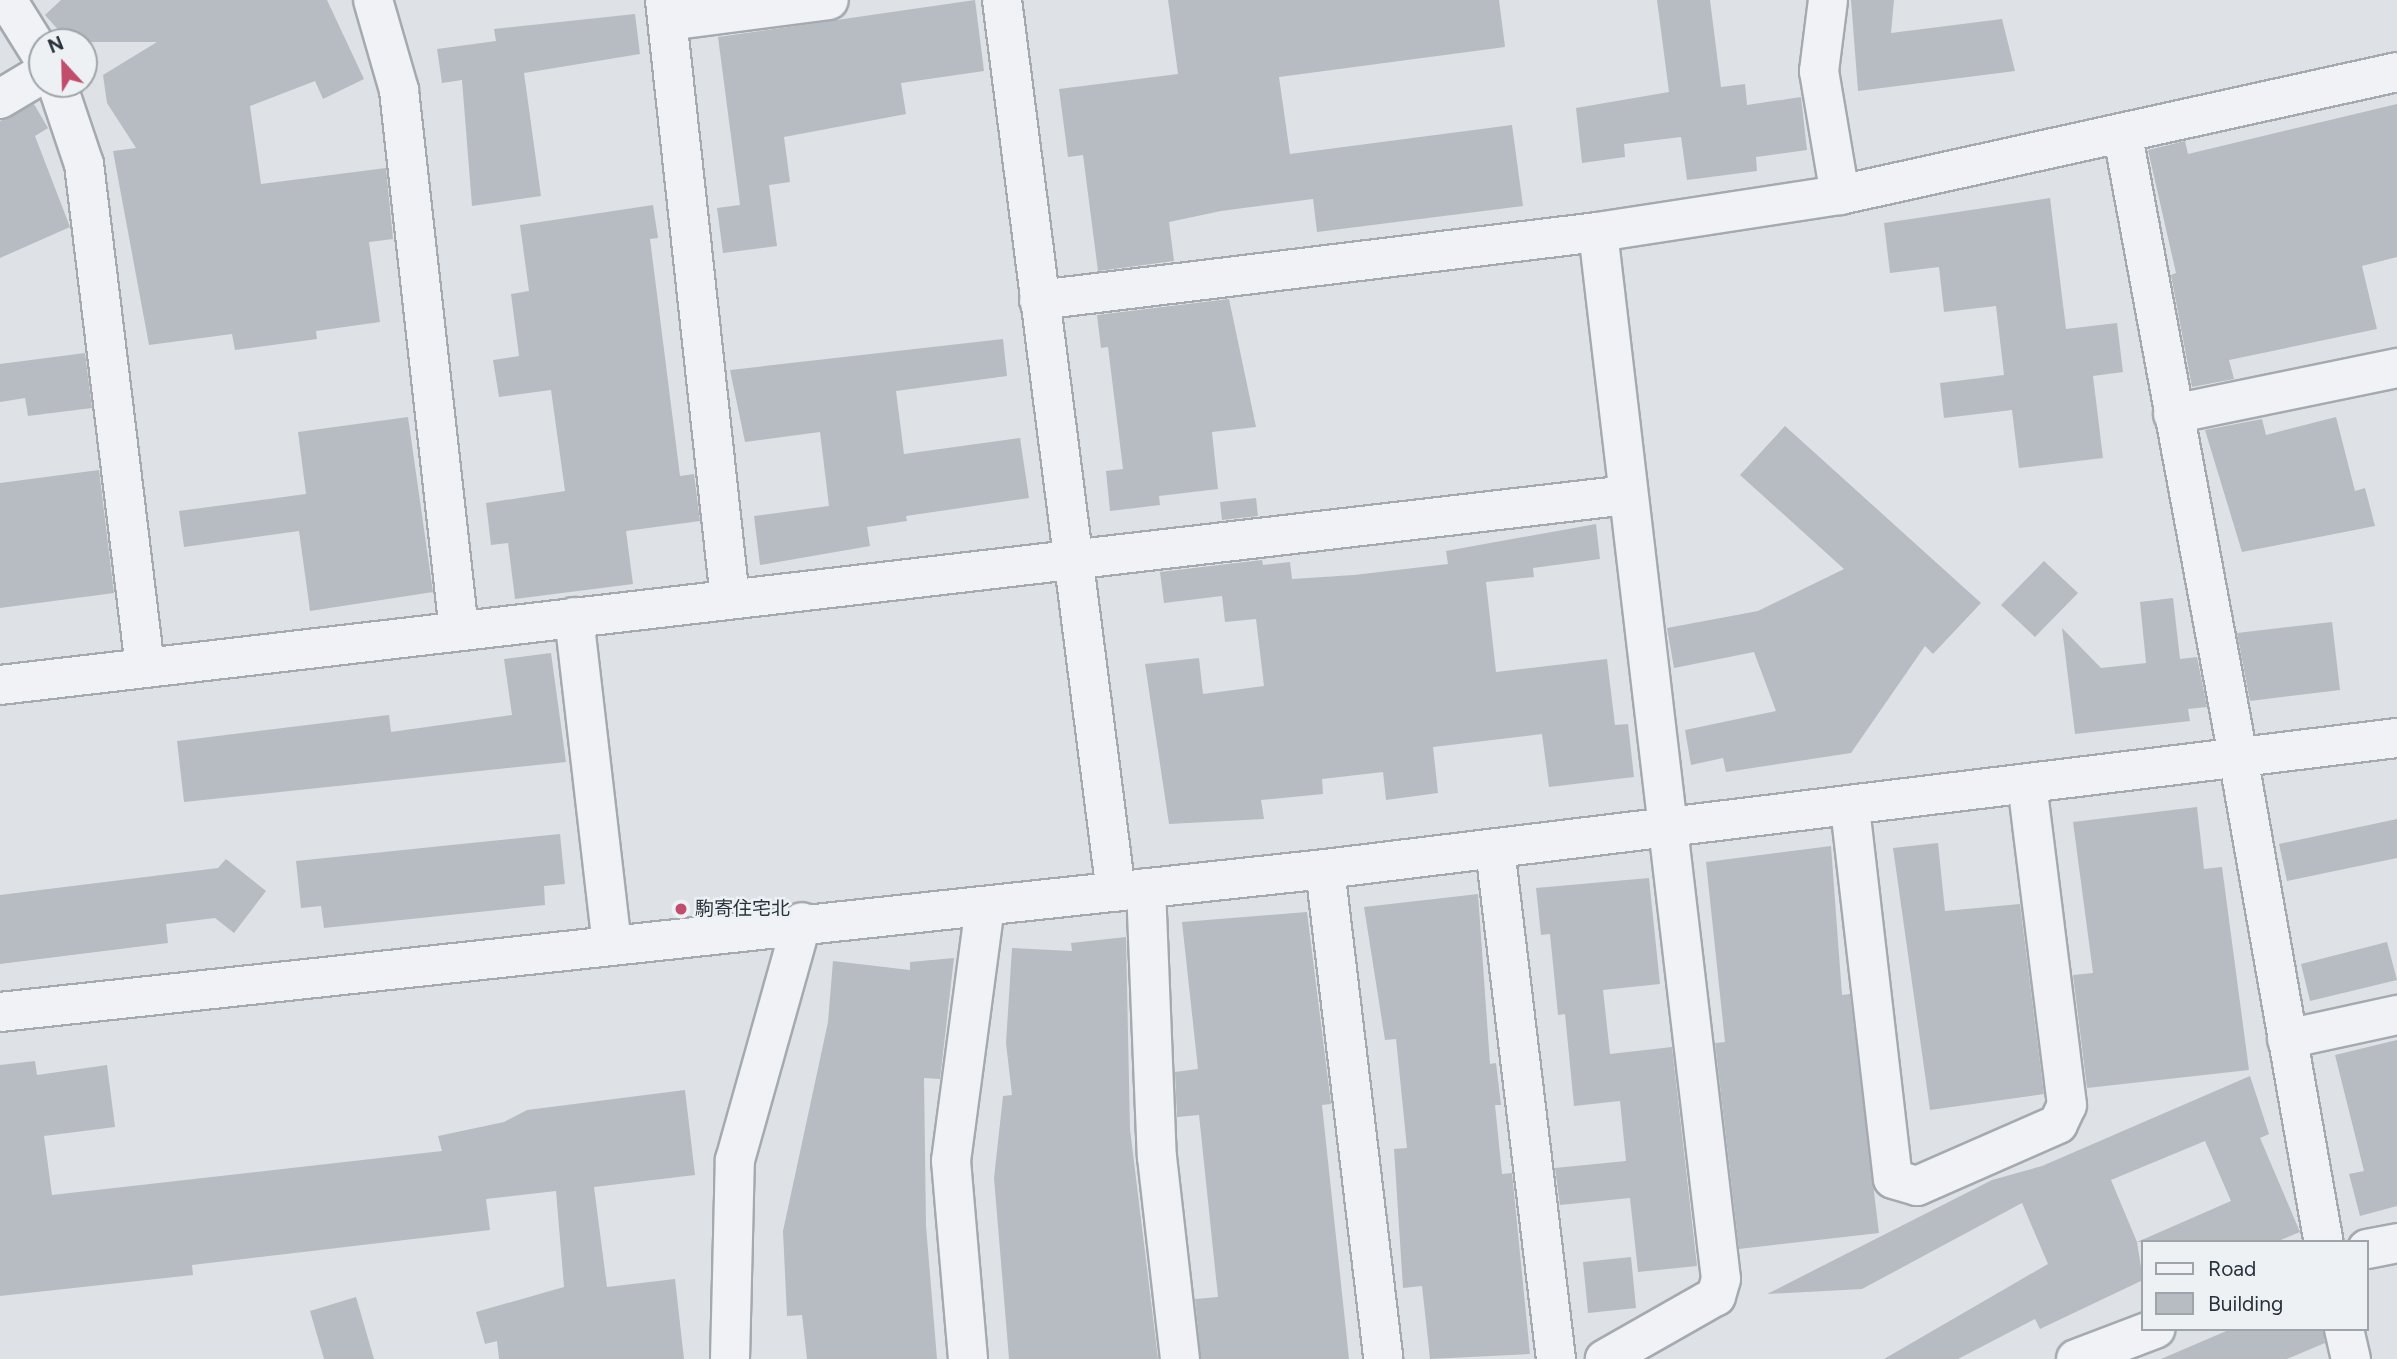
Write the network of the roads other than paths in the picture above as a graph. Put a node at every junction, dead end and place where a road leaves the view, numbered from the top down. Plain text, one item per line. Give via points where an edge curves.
1 (7, 0) edge
2 (373, 0) edge
3 (829, 0) edge
4 (1002, 0) edge
5 (1828, 0) edge
6 (667, 11) edge
7 (28, 34) edge
8 (2397, 72) edge
9 (28, 82) edge
10 (62, 98) edge
11 (0, 99) edge
12 (2123, 136) junction
13 (1840, 195) junction
14 (1598, 232) junction
15 (1040, 300) junction
16 (2397, 368) edge
17 (2173, 414) junction
18 (1628, 495) junction
19 (1074, 558) junction
20 (730, 598) junction
21 (574, 617) junction
22 (458, 631) junction
23 (145, 667) junction
24 (0, 685) edge
25 (2397, 738) edge
26 (2239, 762) junction
27 (2027, 785) junction
28 (1850, 808) junction
29 (1668, 829) junction
30 (1495, 849) junction
31 (1325, 869) junction
32 (1131, 890) junction
33 (985, 906) junction
34 (802, 922) junction
35 (612, 943) junction
36 (0, 1012) edge
37 (2397, 1015) edge
38 (2287, 1039) junction
39 (2324, 1240) edge
40 (2397, 1243) edge
41 (2369, 1249) edge
42 (2150, 1331) edge
43 (2344, 1331) edge
44 (730, 1359) edge
45 (968, 1359) edge
46 (1181, 1359) edge
47 (1383, 1359) edge
48 (1556, 1359) edge
49 (1605, 1359) edge
50 (2076, 1359) edge
51 (2351, 1359) edge

1 - 7 street
2 - 22 street via 401,103
3 - 6 street
4 - 15 street
5 - 13 street via 1819,71
6 - 20 street
8 - 12 street
9 - 11 street
10 - 23 street via 84,164
12 - 13 street
12 - 17 street
13 - 14 street
14 - 15 street
14 - 18 street
15 - 19 street
16 - 17 street
17 - 26 street
18 - 19 street
18 - 29 street
19 - 20 street
19 - 32 street
20 - 21 street
21 - 22 street
21 - 35 street
22 - 23 street
23 - 24 street
25 - 26 street
26 - 27 street
26 - 38 street
27 - 28 street
27 - 28 street via 2067,1105 2058,1124 1917,1186 1893,1179
28 - 29 street
29 - 30 street
29 - 49 street via 1721,1279 1716,1296
30 - 31 street
30 - 48 street
31 - 32 street
31 - 47 street
32 - 33 street
32 - 46 street
33 - 34 street
33 - 45 street via 951,1161
34 - 35 street
34 - 44 street via 734,1160
35 - 36 street
37 - 38 street
38 - 39 street
40 - 41 street
42 - 50 street
43 - 51 street

